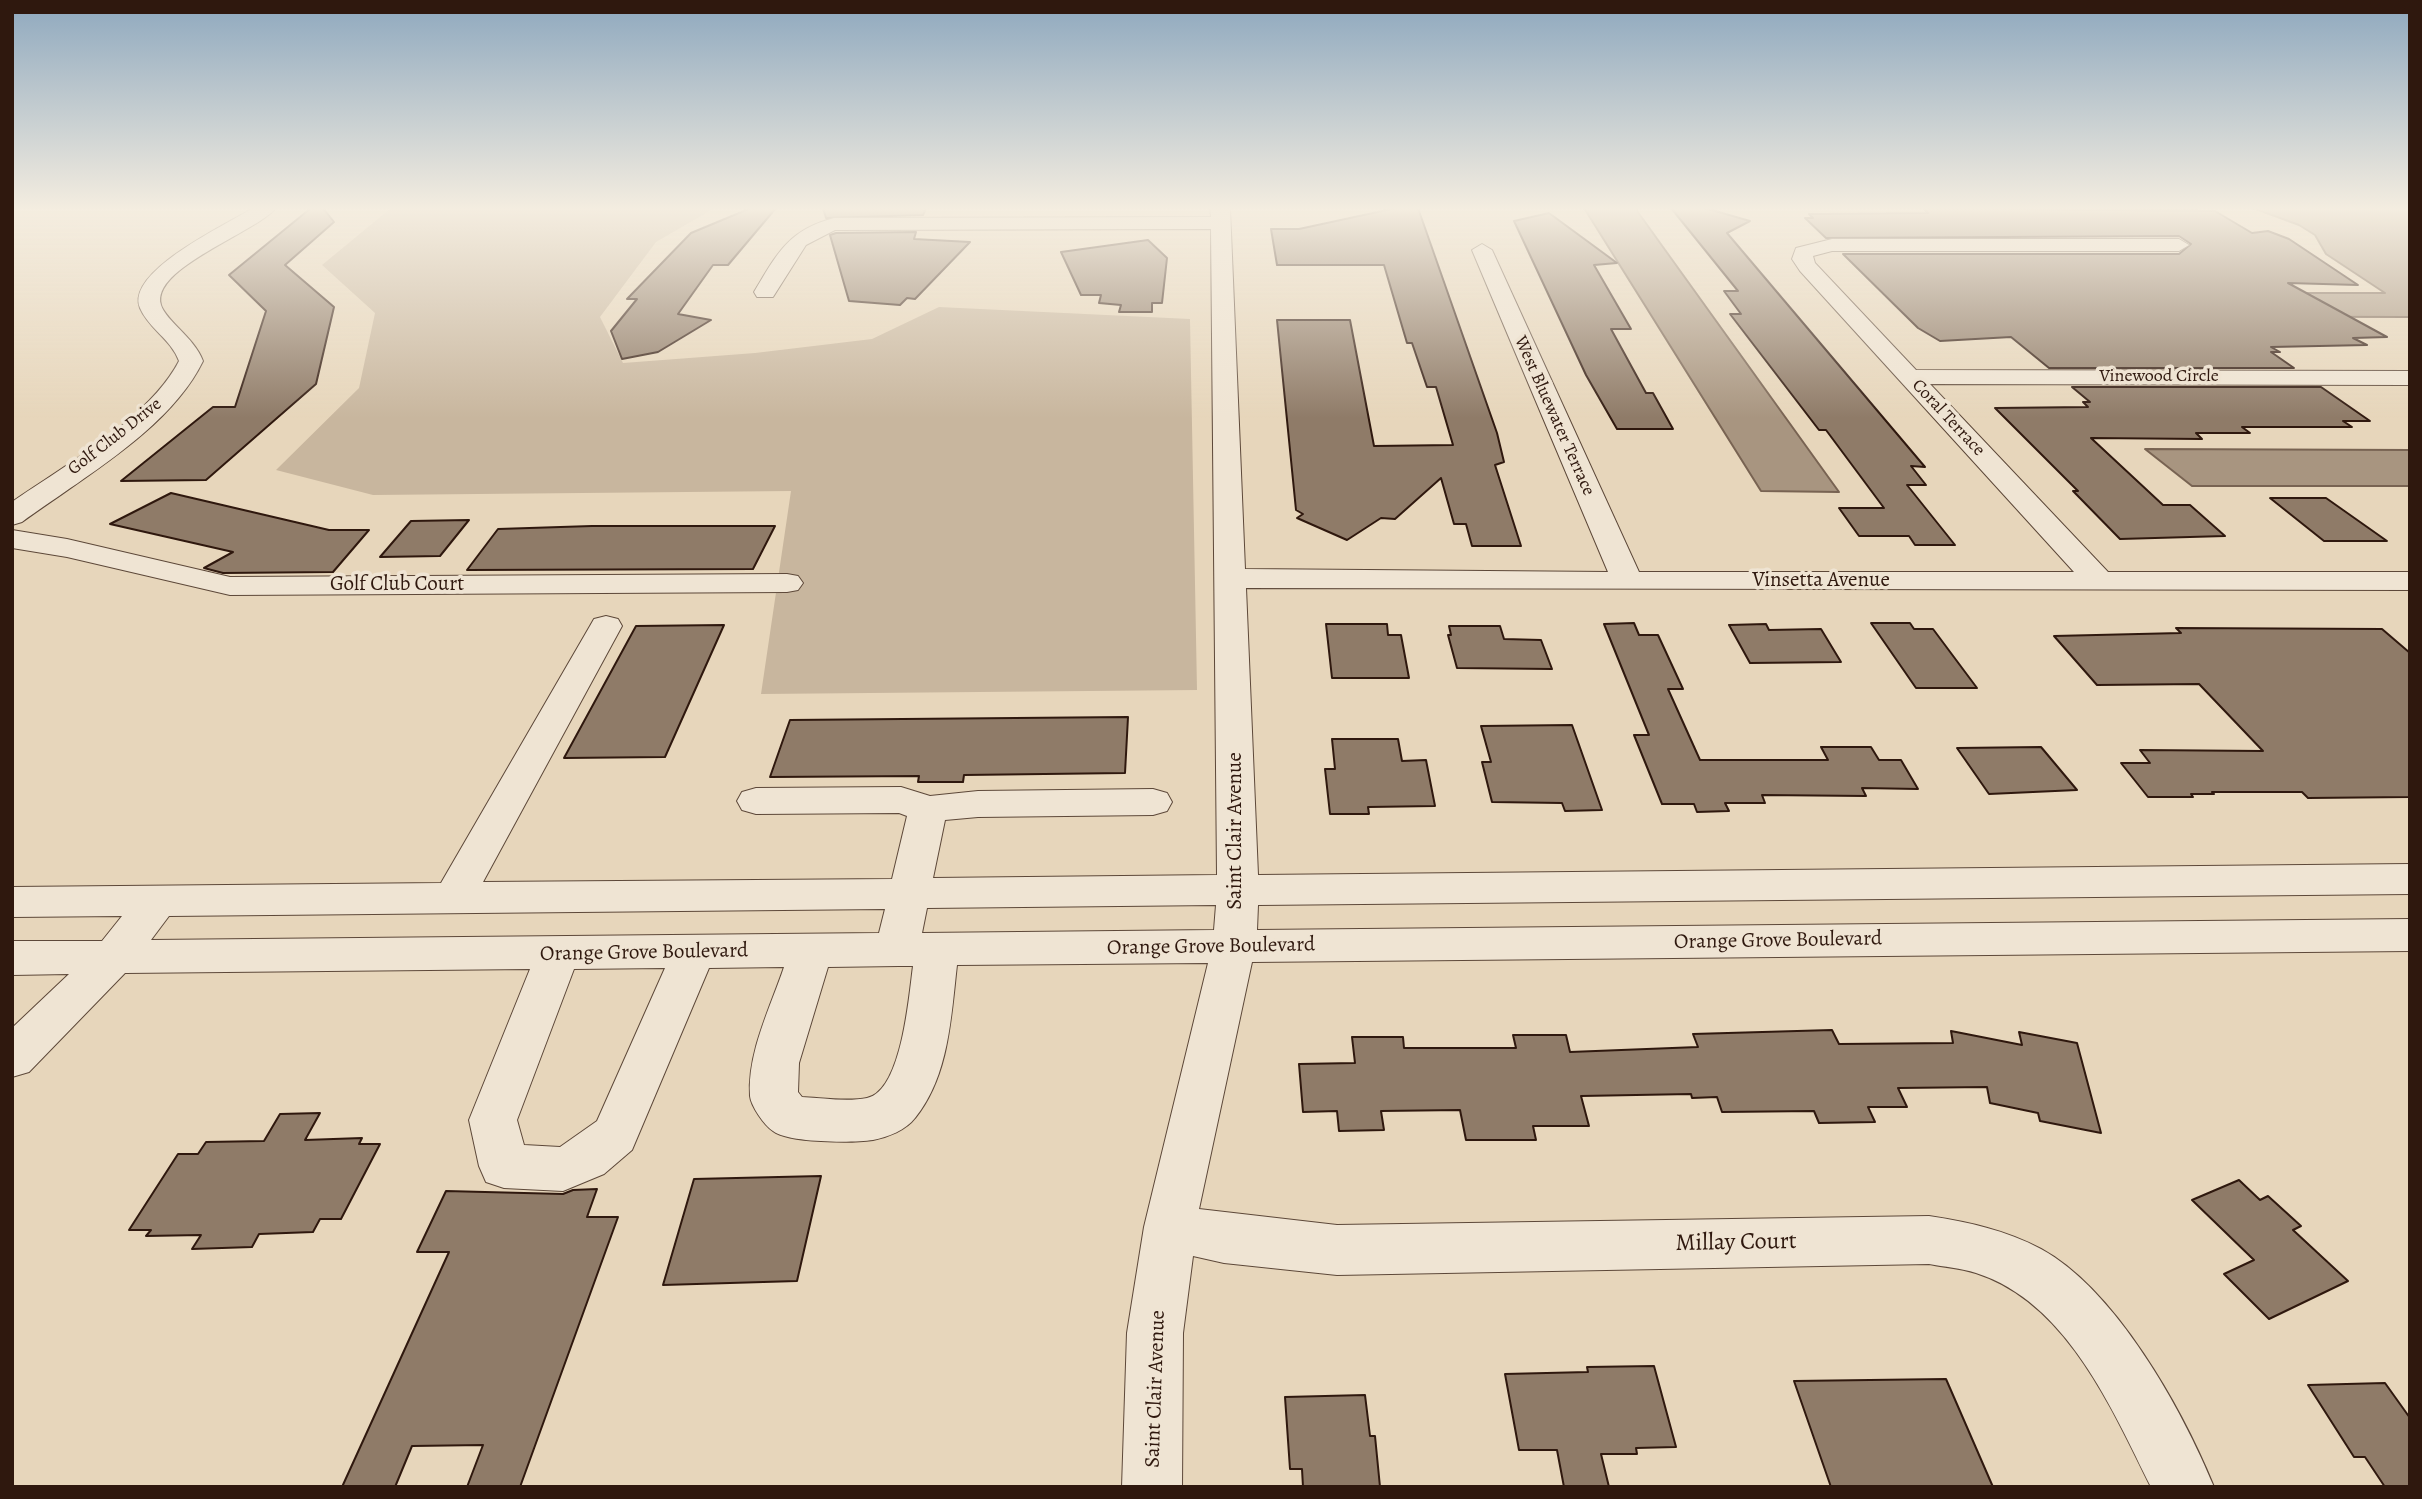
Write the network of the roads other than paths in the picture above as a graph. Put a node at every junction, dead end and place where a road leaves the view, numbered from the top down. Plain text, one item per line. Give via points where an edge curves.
1 (161, 278) edge
2 (774, 278) edge
3 (1222, 278) edge
4 (1494, 278) edge
5 (1817, 278) edge
6 (765, 292) dead end
7 (1910, 376) junction
8 (2408, 377) dead end
9 (12, 516) edge
10 (12, 539) edge
11 (1231, 578) junction
12 (1628, 581) junction
13 (2100, 581) junction
14 (2410, 581) edge
15 (787, 583) dead end
16 (606, 626) dead end
17 (756, 801) dead end
18 (1153, 802) dead end
19 (928, 809) junction
20 (2410, 879) edge
21 (1238, 890) junction
22 (909, 893) junction
23 (454, 897) junction
24 (158, 900) junction
25 (12, 902) edge
26 (2410, 935) edge
27 (1234, 947) junction
28 (917, 950) junction
29 (811, 951) junction
30 (694, 952) junction
31 (558, 953) junction
32 (114, 957) junction
33 (12, 958) edge
34 (12, 1058) edge
35 (1170, 1227) junction
36 (1152, 1487) edge
37 (2184, 1487) edge

1 - 9 street, Golf Club Drive via 149,296 151,307 187,345 191,361 181,383 158,407
2 - 6 street
3 - 11 street, Saint Clair Avenue
4 - 12 street, West Bluewater Terrace
5 - 7 street, Coral Terrace
7 - 8 street, Vinewood Circle
7 - 13 street, Coral Terrace
10 - 15 street, Golf Club Court via 230,586
11 - 12 street, Vinsetta Avenue
11 - 21 street, Saint Clair Avenue
12 - 13 street, Vinsetta Avenue
13 - 14 street, Vinsetta Avenue
16 - 23 street
17 - 19 street via 901,800
18 - 19 street
19 - 22 street
20 - 21 street
21 - 22 street
21 - 27 street, Saint Clair Avenue
22 - 23 street
22 - 28 street
23 - 24 street
24 - 25 street
24 - 32 street
26 - 27 street, Orange Grove Boulevard
27 - 28 street, Orange Grove Boulevard
27 - 35 street, Saint Clair Avenue
28 - 29 street, Orange Grove Boulevard
28 - 29 street via 916,1077 899,1106 879,1118 790,1117 774,1098 776,1063
29 - 30 street, Orange Grove Boulevard
30 - 31 street, Orange Grove Boulevard
30 - 31 street via 615,1135 563,1169 504,1166 493,1120
31 - 32 street, Orange Grove Boulevard
32 - 33 street, Orange Grove Boulevard
32 - 34 street
35 - 36 street, Saint Clair Avenue via 1155,1333
35 - 37 street, Millay Court via 1236,1241 1337,1250 1929,1240 1981,1248 2029,1269 2093,1327

